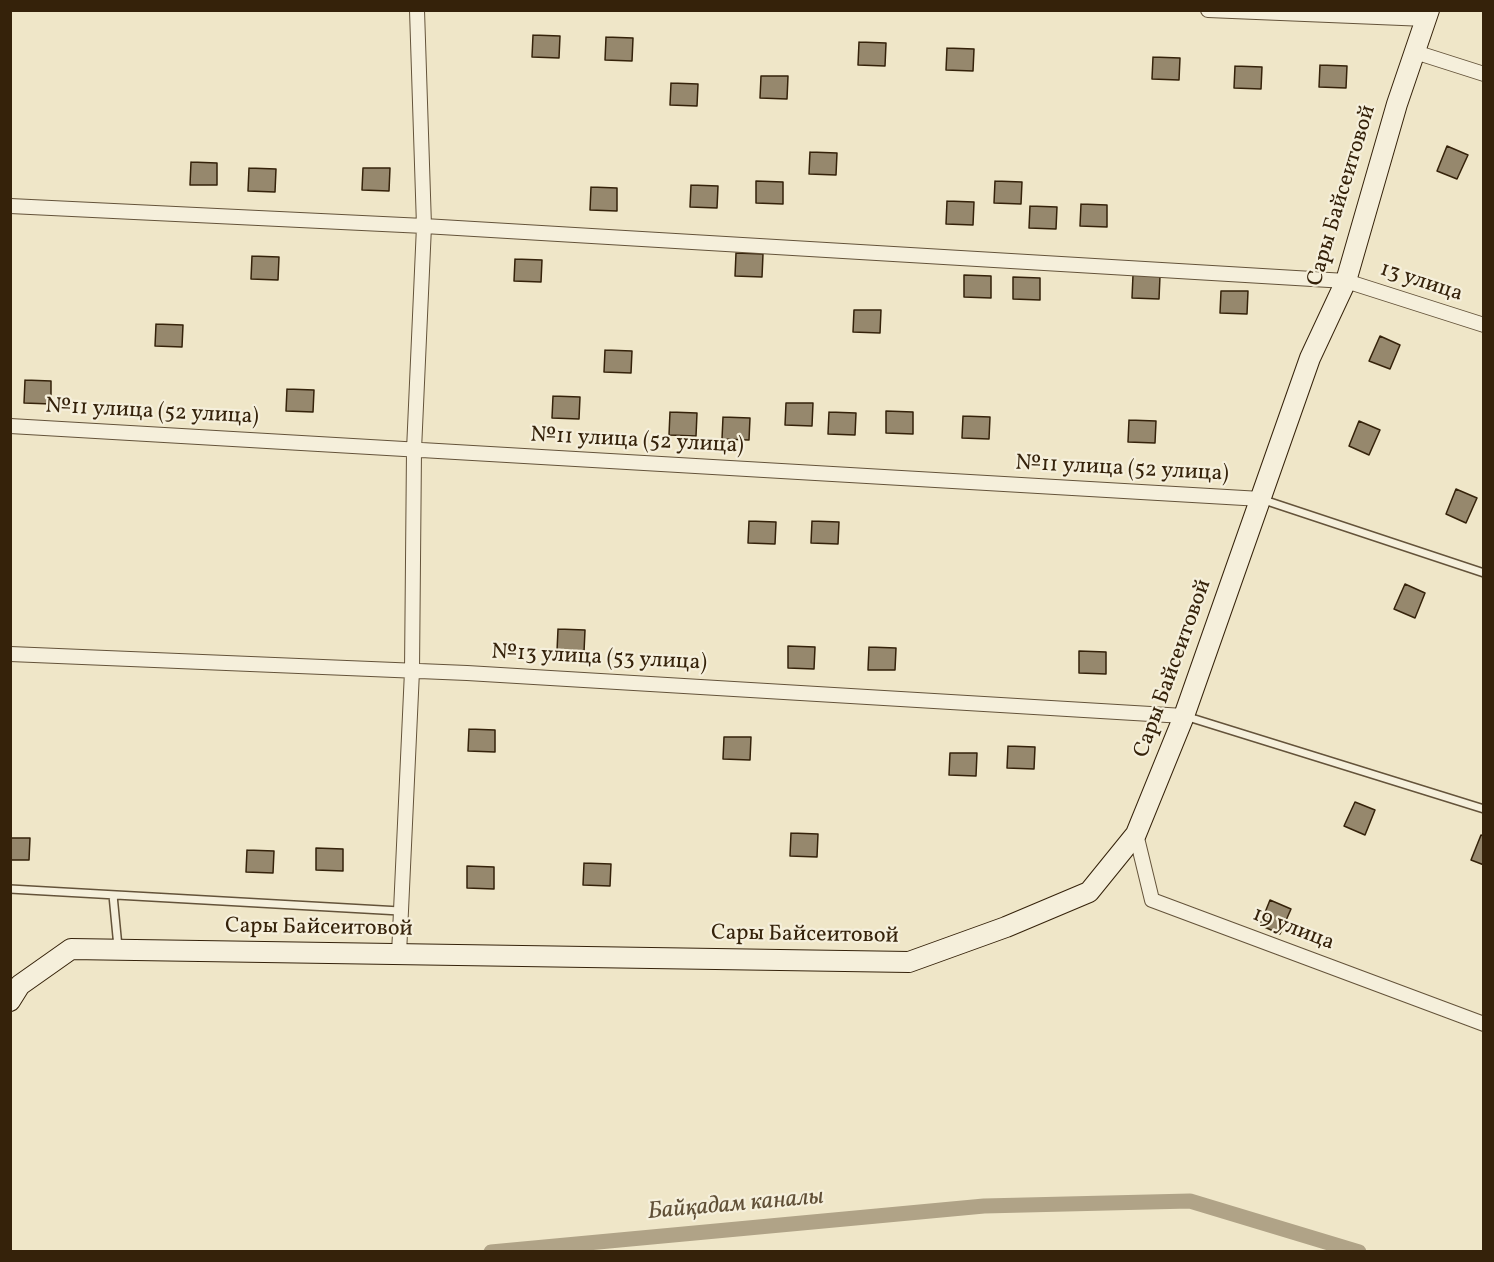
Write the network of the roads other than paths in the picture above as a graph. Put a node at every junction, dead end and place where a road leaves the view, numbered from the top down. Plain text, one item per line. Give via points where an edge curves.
1 (417, 10) edge
2 (1208, 10) edge
3 (1427, 15) edge
4 (1415, 52) junction
5 (1484, 74) edge
6 (10, 206) edge
7 (424, 226) junction
8 (1346, 281) junction
9 (1484, 326) edge
10 (10, 426) edge
11 (414, 450) junction
12 (1261, 499) junction
13 (1484, 573) edge
14 (10, 654) edge
15 (412, 670) junction
16 (1184, 716) junction
17 (1484, 809) edge
18 (1136, 834) junction
19 (10, 890) edge
20 (113, 895) junction
21 (400, 910) junction
22 (118, 950) junction
23 (399, 954) junction
24 (10, 1000) edge
25 (1484, 1024) edge

1 - 7 street
2 - 3 street
3 - 4 street, Сары Байсеитовой
4 - 5 street
4 - 8 street, Сары Байсеитовой
6 - 7 street, 13 улица
7 - 8 street, 13 улица
7 - 11 street
8 - 9 street, 13 улица
8 - 12 street, Сары Байсеитовой via 1310,358
10 - 11 street, №11 улица (52 улица)
11 - 12 street, №11 улица (52 улица)
11 - 15 street
12 - 13 lane
12 - 16 street, Сары Байсеитовой
14 - 15 street, №13 улица (53 улица)
15 - 16 street, №13 улица (53 улица)
15 - 21 street
16 - 17 lane
16 - 18 street, Сары Байсеитовой
18 - 23 street, Сары Байсеитовой via 1089,892 909,962
18 - 25 street, 19 улица via 1152,900
19 - 20 lane
20 - 21 lane
20 - 22 lane
21 - 23 street
22 - 23 street, Сары Байсеитовой
22 - 24 street, Сары Байсеитовой via 71,949 20,985

